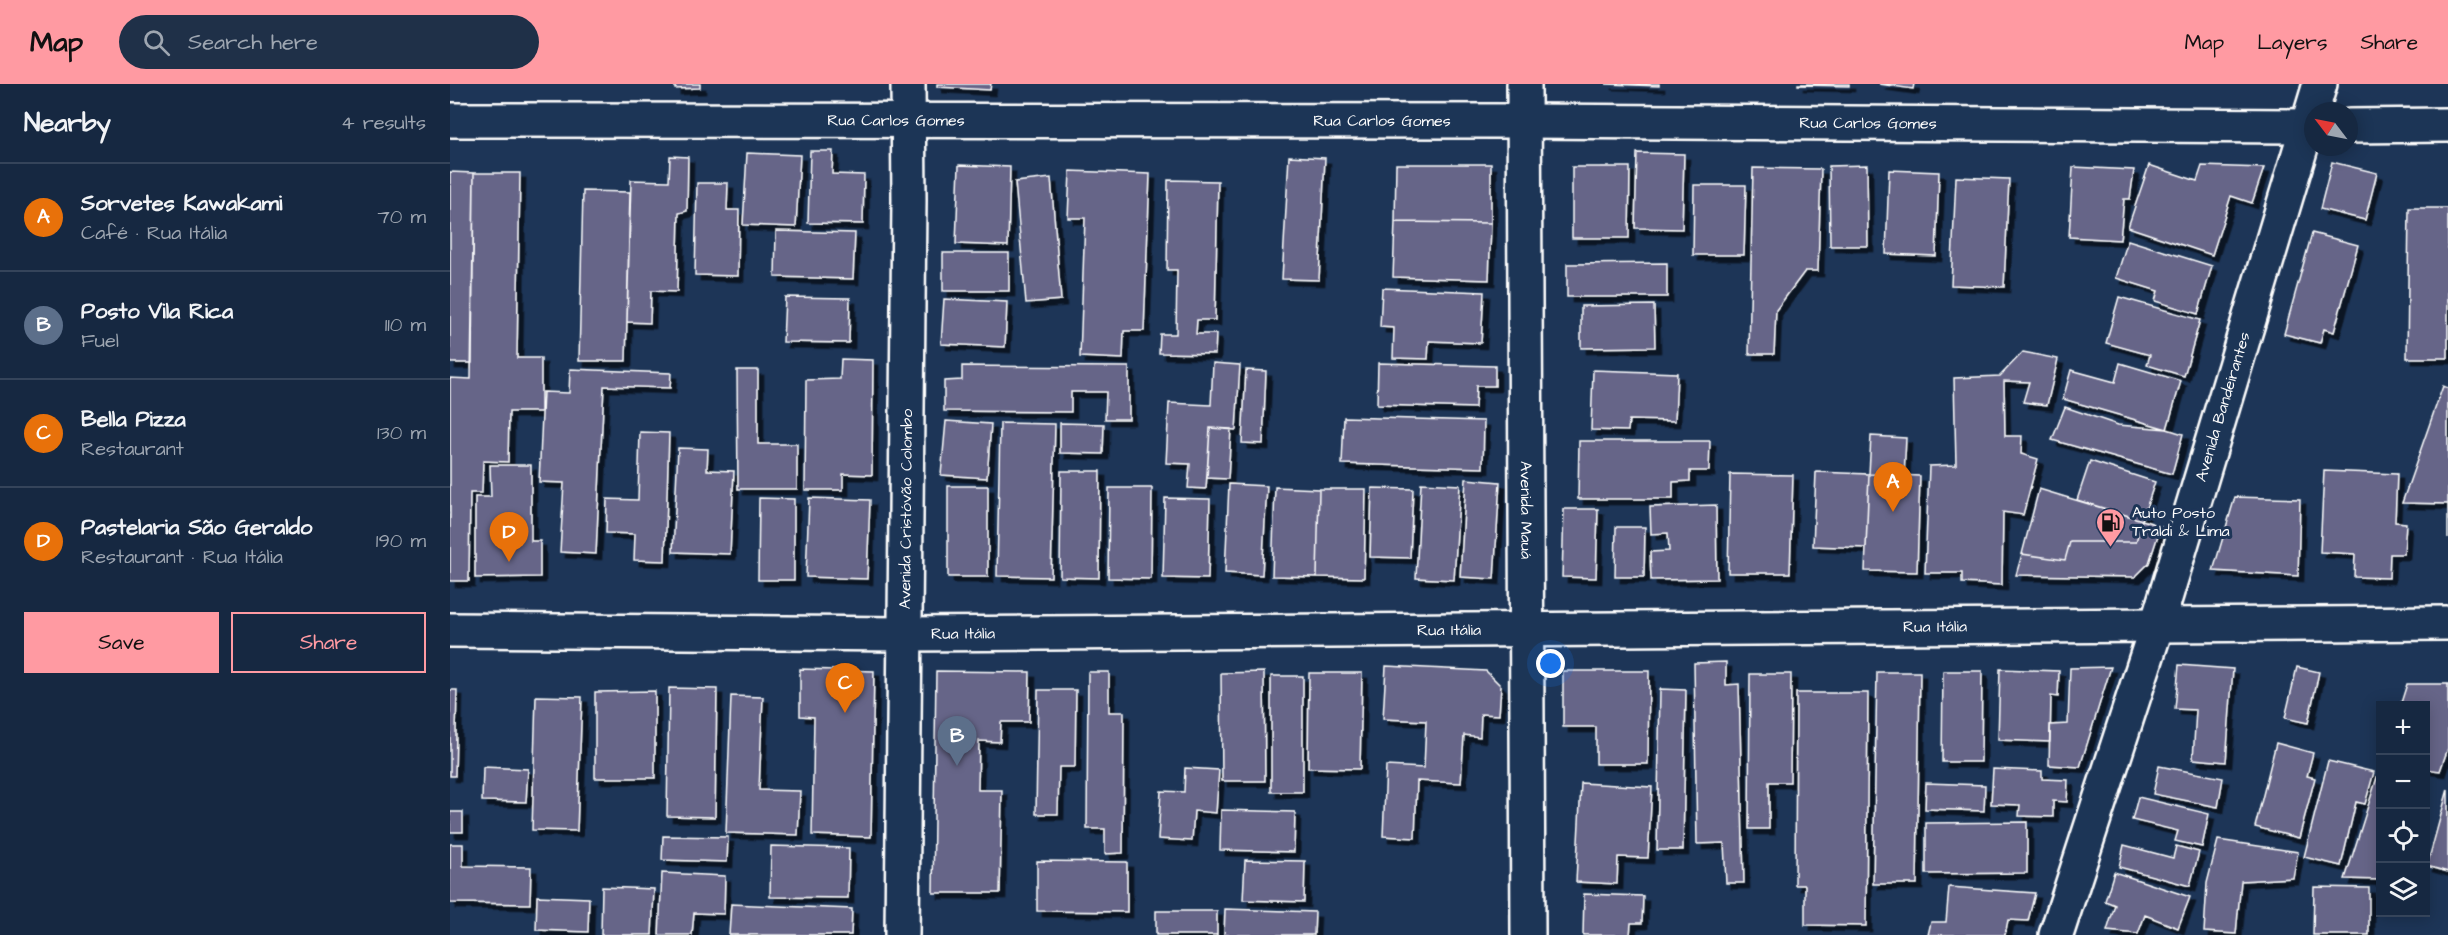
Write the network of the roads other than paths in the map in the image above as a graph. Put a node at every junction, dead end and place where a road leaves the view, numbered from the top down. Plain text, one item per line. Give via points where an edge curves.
1 (908, 84) edge
2 (1524, 84) edge
3 (2320, 84) edge
4 (2316, 102) edge
5 (450, 120) edge
6 (907, 122) junction
7 (1524, 122) junction
8 (2448, 125) edge
9 (2304, 126) edge
10 (2358, 126) edge
11 (2304, 146) edge
12 (2448, 623) edge
13 (2157, 626) junction
14 (450, 630) edge
15 (1527, 630) junction
16 (903, 634) junction
17 (902, 935) edge
18 (1528, 935) edge
19 (2056, 935) edge

1 - 6 street, Avenida Cristóvão Colombo
2 - 7 street, Avenida Mauá
3 - 4 street, Avenida Bandeirantes
5 - 6 street, Rua Carlos Gomes
6 - 7 street, Rua Carlos Gomes
6 - 16 street, Avenida Cristóvão Colombo
7 - 9 street, Rua Carlos Gomes
7 - 15 street, Avenida Mauá
8 - 10 street
11 - 13 street, Avenida Bandeirantes
12 - 13 street, Rua Itália
13 - 15 street, Rua Itália
13 - 19 street, Avenida Bandeirantes
14 - 16 street, Rua Itália
15 - 16 street, Rua Itália
15 - 18 street, Avenida Mauá
16 - 17 street, Avenida Cristóvão Colombo

